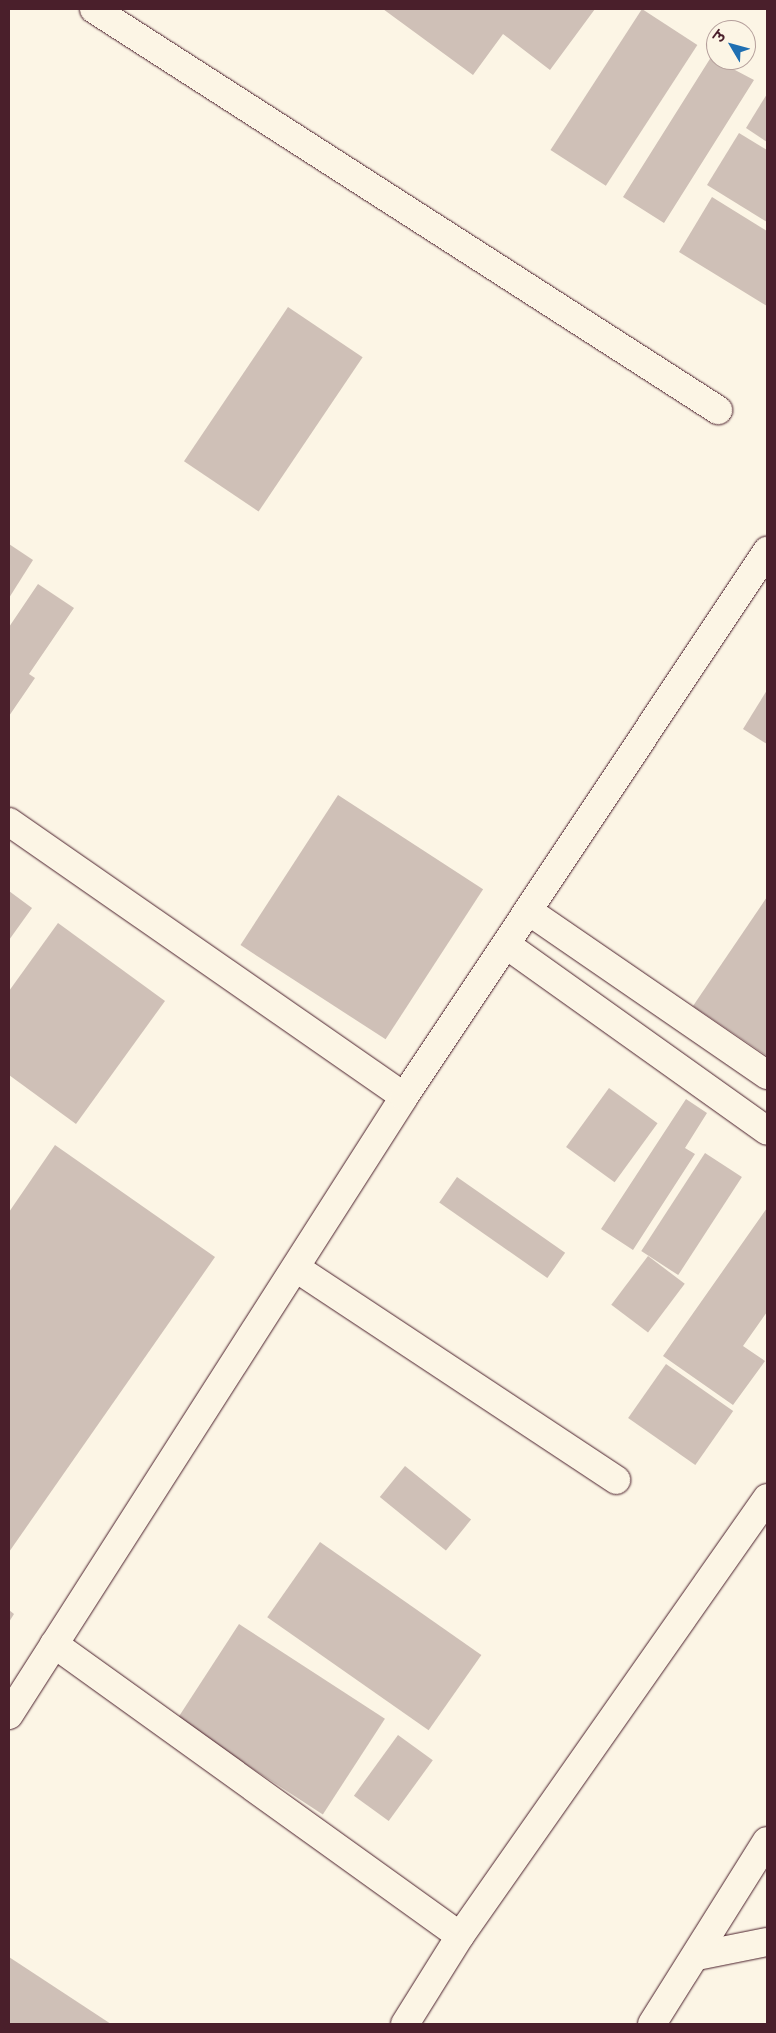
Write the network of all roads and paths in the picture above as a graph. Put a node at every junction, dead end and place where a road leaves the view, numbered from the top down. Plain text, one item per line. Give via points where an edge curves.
1 (94, 9) edge
2 (718, 410) dead end
3 (767, 551) edge
4 (9, 822) edge
5 (530, 912) junction
6 (508, 946) junction
7 (767, 1075) edge
8 (404, 1098) junction
9 (767, 1131) edge
10 (296, 1268) junction
11 (616, 1480) dead end
12 (767, 1498) edge
13 (54, 1644) junction
14 (9, 1715) edge
15 (767, 1840) edge
16 (460, 1936) junction
17 (767, 1942) edge
18 (697, 1956) junction
19 (405, 2024) edge
20 (652, 2024) edge

1 - 2 street
3 - 5 street
4 - 8 street
5 - 6 street
5 - 7 street
6 - 8 street
6 - 9 street
8 - 10 street
10 - 11 street
10 - 13 street
12 - 16 street
13 - 14 street
13 - 16 street
15 - 18 street
16 - 19 street
17 - 18 street
18 - 20 street

